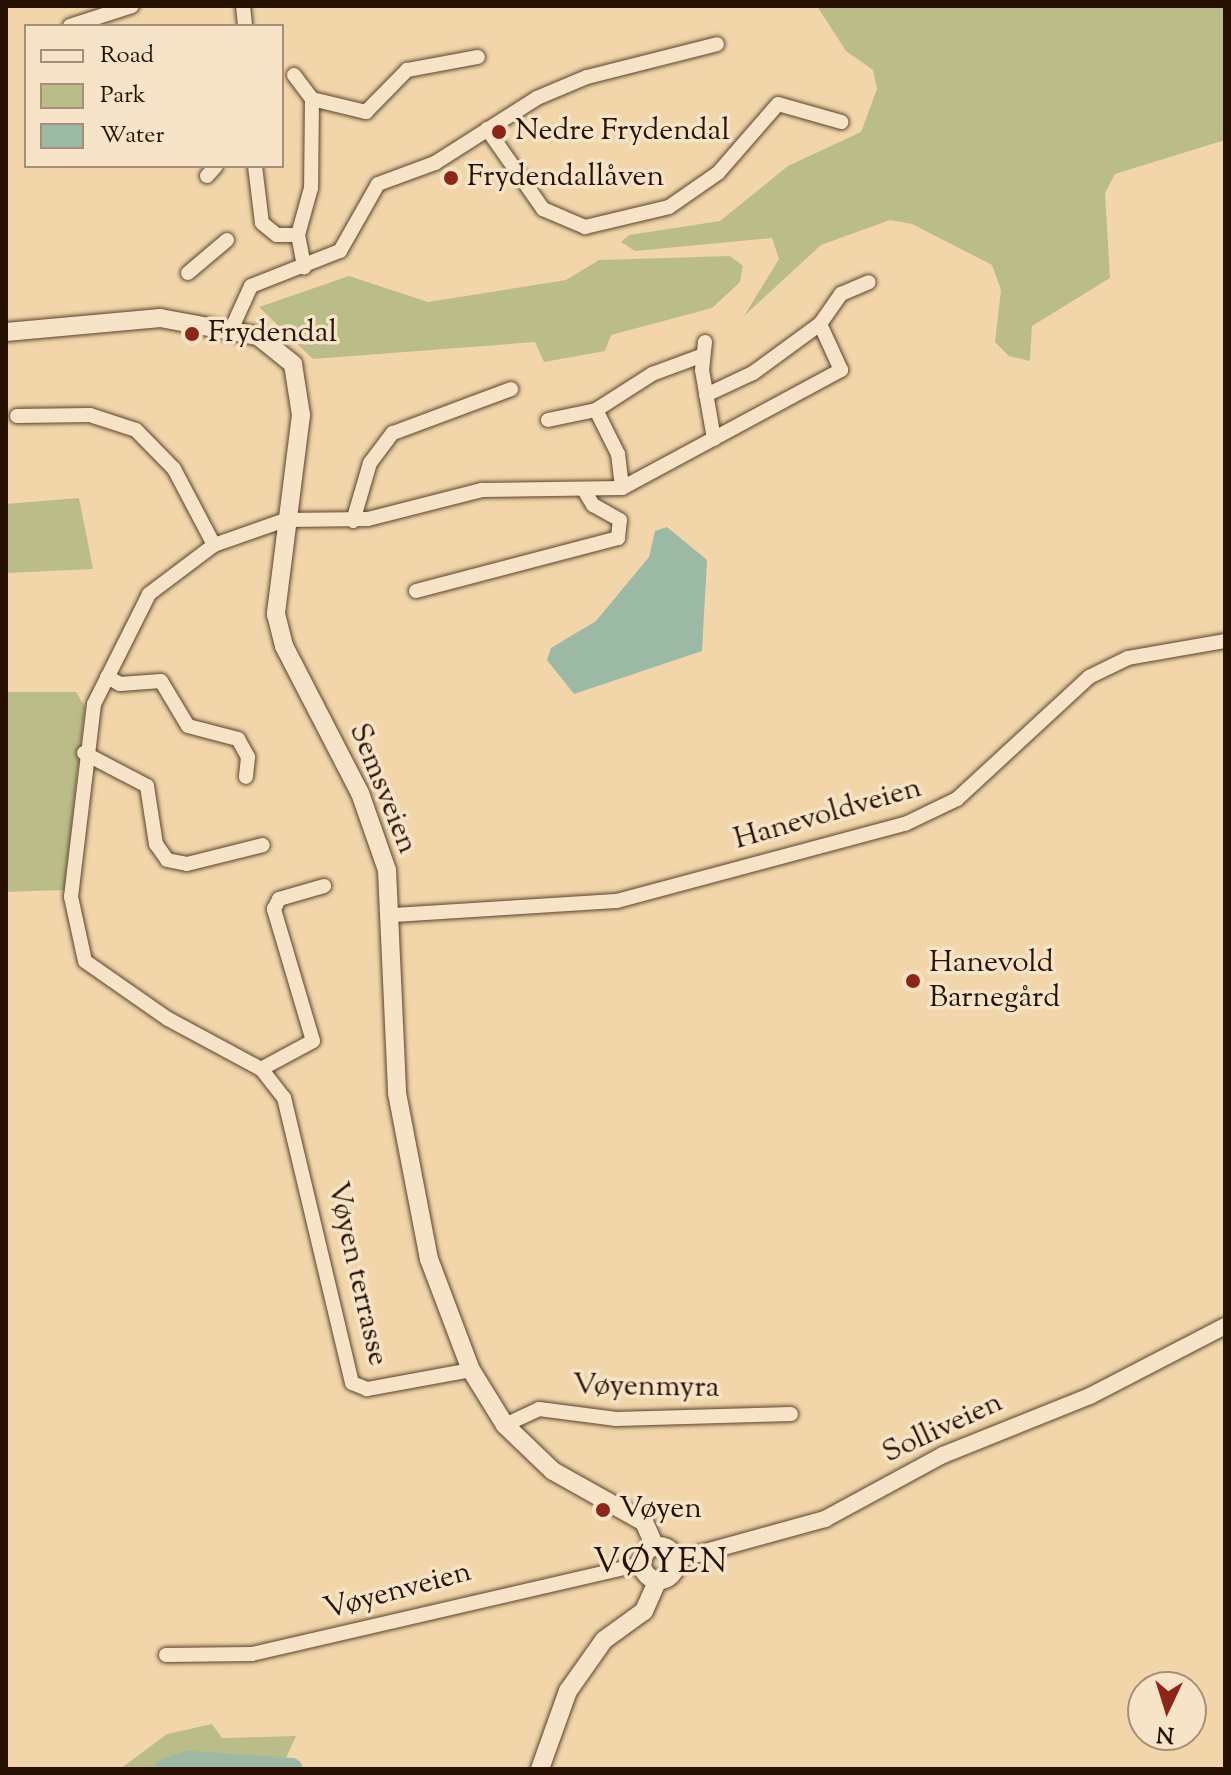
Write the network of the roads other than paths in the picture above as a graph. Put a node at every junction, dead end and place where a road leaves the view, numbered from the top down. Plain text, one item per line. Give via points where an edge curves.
1 (132, 6) edge
2 (76, 24) edge
3 (717, 44) dead end
4 (478, 57) dead end
5 (294, 75) dead end
6 (312, 99) junction
7 (841, 122) dead end
8 (487, 129) junction
9 (255, 168) edge
10 (298, 235) junction
11 (227, 240) dead end
12 (304, 267) junction
13 (188, 273) dead end
14 (869, 282) dead end
15 (820, 324) junction
16 (231, 330) junction
17 (6, 332) edge
18 (511, 389) dead end
19 (706, 395) junction
20 (596, 410) junction
21 (17, 416) dead end
22 (548, 420) dead end
23 (714, 439) junction
24 (622, 488) junction
25 (584, 490) junction
26 (285, 520) junction
27 (353, 521) junction
28 (214, 545) junction
29 (416, 591) dead end
30 (1225, 641) edge
31 (107, 677) junction
32 (84, 753) junction
33 (246, 777) dead end
34 (263, 845) dead end
35 (324, 886) dead end
36 (393, 915) junction
37 (261, 1069) junction
38 (1225, 1326) edge
39 (471, 1370) junction
40 (791, 1414) dead end
41 (505, 1425) junction
42 (655, 1547) junction
43 (676, 1560) junction
44 (643, 1564) junction
45 (658, 1580) junction
46 (166, 1655) dead end
47 (540, 1769) edge

1 - 2 street
3 - 8 street via 587,77
4 - 6 street via 407,70 366,112
5 - 6 street
6 - 10 street via 311,188
7 - 8 street via 778,104 739,153 691,193 641,216 585,227 543,209
8 - 12 street via 435,163 378,184 340,251
9 - 10 street via 262,223 277,235
10 - 12 street
11 - 13 street
12 - 16 street via 251,286
14 - 15 street via 841,294
15 - 19 street via 753,373
15 - 23 street via 841,370
16 - 17 main road, Semsveien via 130,318
16 - 26 main road, Semsveien via 269,341 298,375 300,431
18 - 27 street via 393,433 370,463
19 - 20 street via 703,349
19 - 23 street
20 - 22 street
20 - 24 street via 618,454
21 - 28 street via 90,415 136,430 174,469
23 - 24 street
24 - 25 street
25 - 27 street via 482,490
25 - 29 street via 593,505 620,520 618,538
26 - 27 street
26 - 28 street
26 - 36 main road, Semsveien via 276,576 279,632 371,819
28 - 31 street via 149,594
30 - 36 street, Hanevoldveien via 1128,658 1089,677 957,799 905,824 617,901
31 - 32 street
31 - 33 street via 120,684 161,681 188,726 238,739 248,757
32 - 34 street via 147,786 156,844 167,860 187,864
32 - 37 street, Vøyen terrasse via 71,914 88,966
35 - 37 street via 279,899 274,909 313,1041
36 - 39 main road, Semsveien via 395,1063 410,1182
37 - 39 street, Vøyen terrasse via 292,1117 352,1383 367,1389
38 - 43 street, Solliveien via 1090,1396 943,1455 825,1519
39 - 41 main road, Semsveien
40 - 41 street, Vøyenmyra via 625,1419 539,1409
41 - 42 main road, Semsveien via 553,1471 644,1522
42 - 43 main road
42 - 44 main road
43 - 45 main road via 672,1575
44 - 45 main road
44 - 46 street, Vøyenveien via 252,1654
45 - 47 main road via 644,1611 604,1640 568,1691

